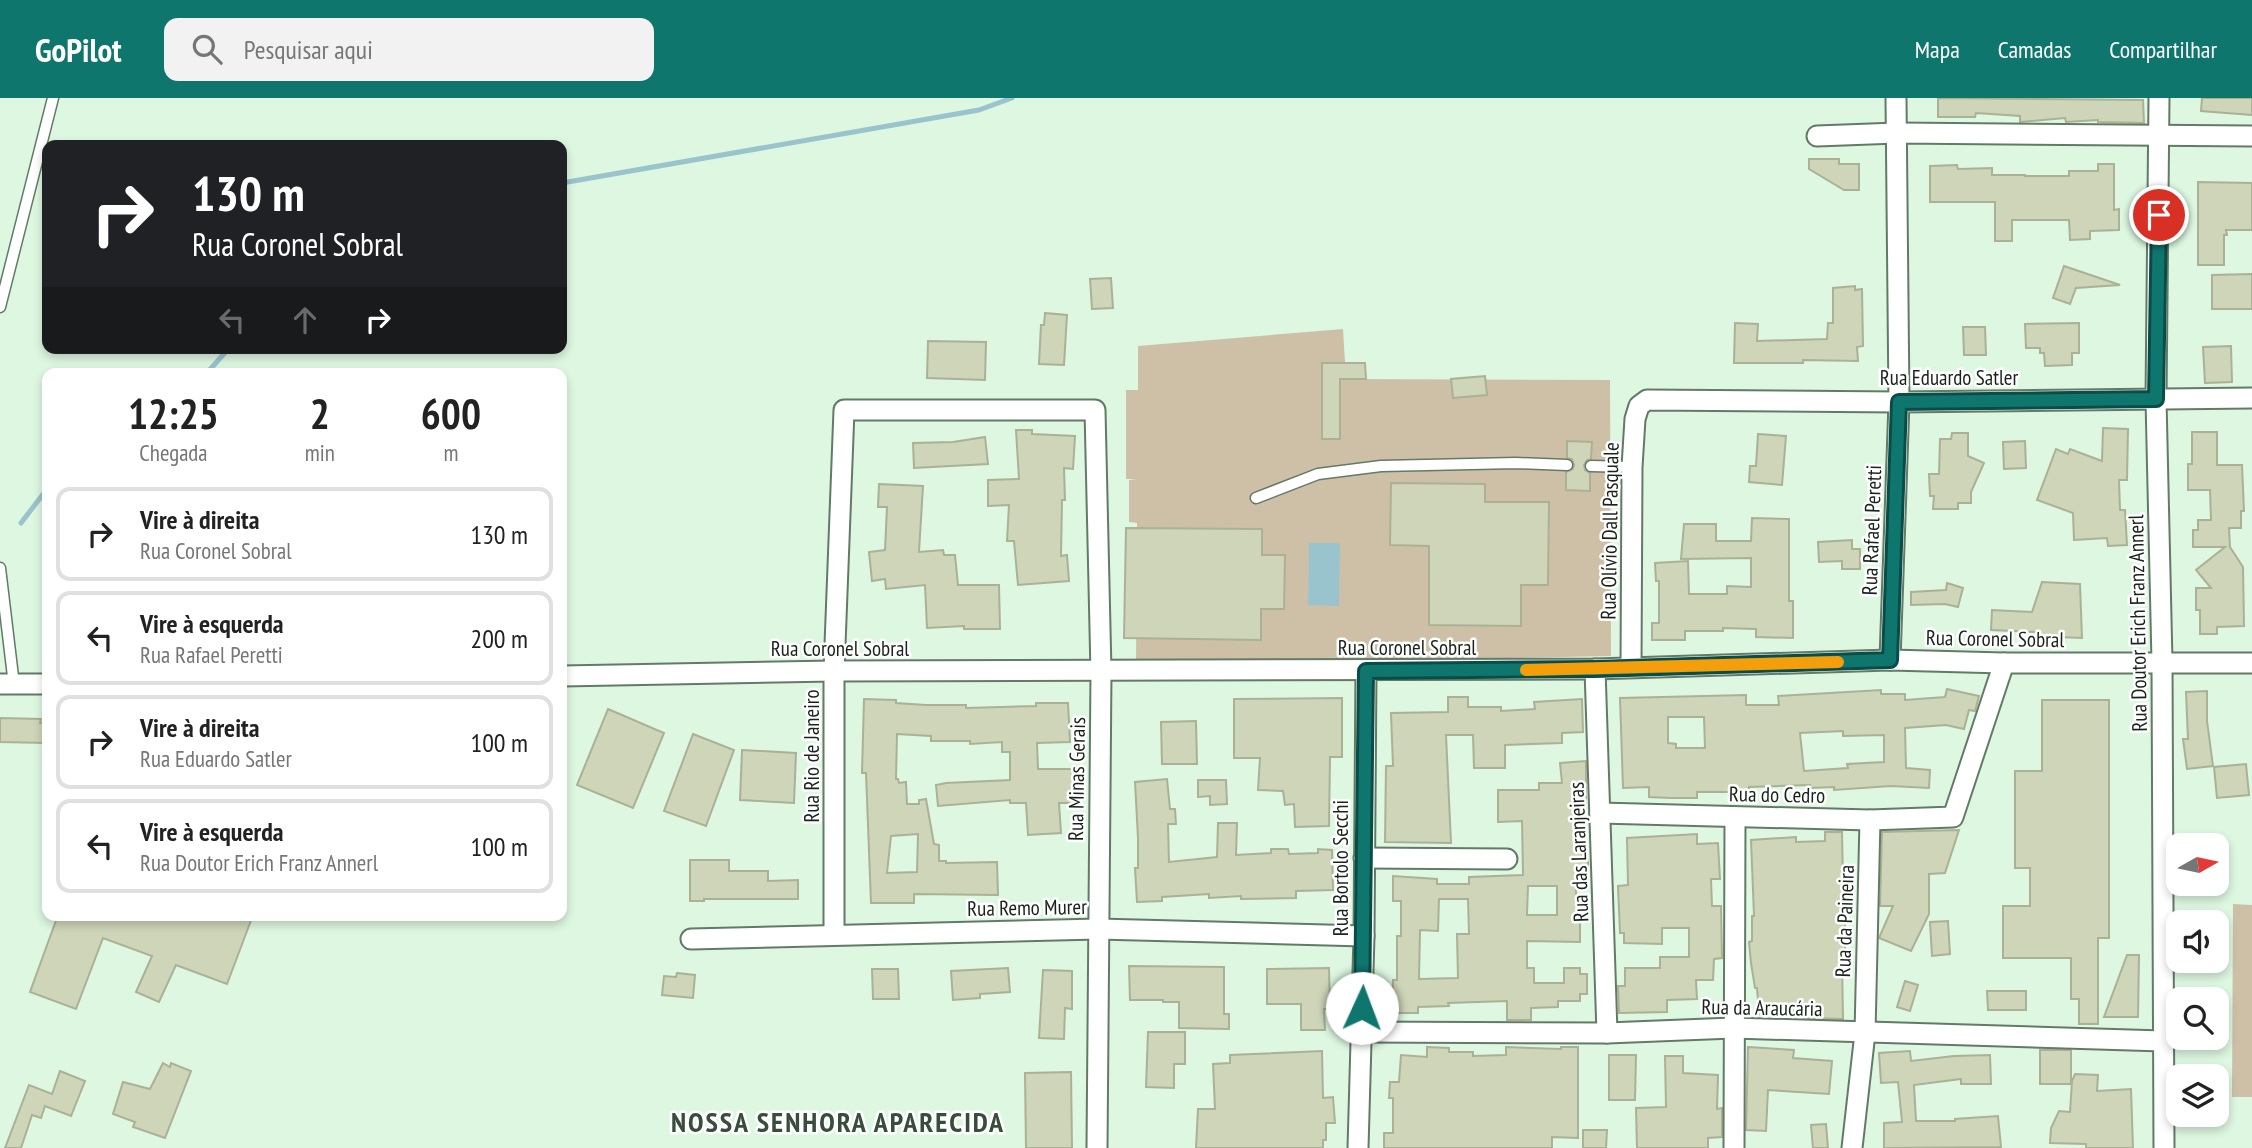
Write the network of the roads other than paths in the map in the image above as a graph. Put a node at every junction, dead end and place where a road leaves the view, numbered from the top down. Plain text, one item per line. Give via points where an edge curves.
1 (53, 98) edge
2 (1896, 98) edge
3 (2159, 98) edge
4 (1897, 133) junction
5 (1817, 136) dead end
6 (2160, 136) junction
7 (2252, 136) edge
8 (42, 140) edge
9 (42, 141) edge
10 (0, 307) edge
11 (2252, 398) edge
12 (2156, 399) junction
13 (1647, 400) joint
14 (1899, 402) junction
15 (844, 410) joint
16 (1567, 465) dead end
17 (1591, 466) dead end
18 (1632, 467) junction
19 (1256, 498) dead end
20 (0, 568) edge
21 (1890, 660) junction
22 (2162, 662) junction
23 (2004, 663) junction
24 (2252, 663) edge
25 (1631, 667) junction
26 (1595, 669) junction
27 (834, 671) junction
28 (1366, 671) junction
29 (1101, 672) junction
30 (567, 676) edge
31 (7, 684) edge
32 (42, 684) edge
33 (1600, 813) junction
34 (1735, 818) junction
35 (1870, 820) junction
36 (1364, 858) junction
37 (1507, 859) dead end
38 (1098, 929) junction
39 (834, 934) junction
40 (1364, 936) junction
41 (691, 939) dead end
42 (1732, 1028) junction
43 (1361, 1032) junction
44 (1607, 1033) junction
45 (1865, 1033) junction
46 (2163, 1041) junction
47 (1097, 1148) edge
48 (1358, 1148) edge
49 (1734, 1148) edge
50 (1852, 1148) edge
51 (2164, 1148) edge

1 - 8 lane
2 - 4 street
3 - 6 street, Rua Doutor Erich Franz Annerl
4 - 5 street
4 - 6 street
4 - 14 street, Rua Rafael Peretti
6 - 7 street
6 - 12 street, Rua Doutor Erich Franz Annerl
9 - 10 lane
11 - 12 street, Rua Eduardo Satler
12 - 14 street, Rua Eduardo Satler
12 - 22 street, Rua Doutor Erich Franz Annerl
13 - 14 street, Rua Eduardo Satler
13 - 18 street, Rua Olívio Dall Pasquale via 1635,419
14 - 21 street, Rua Rafael Peretti
15 - 27 street, Rua Rio de Janeiro
15 - 29 street, Rua Minas Gerais via 1095,410
16 - 19 lane via 1381,466 1318,474
17 - 18 lane
18 - 25 street, Rua Olívio Dall Pasquale
20 - 31 lane
21 - 23 street, Rua Coronel Sobral
21 - 25 street, Rua Coronel Sobral
22 - 23 street, Rua Coronel Sobral
22 - 24 street, Rua Coronel Sobral
22 - 46 street, Rua Doutor Erich Franz Annerl
23 - 35 street, Rua do Cedro via 1953,817
25 - 26 street, Rua Coronel Sobral
26 - 28 street, Rua Coronel Sobral
26 - 33 street, Rua das Laranjeiras
27 - 29 street, Rua Coronel Sobral
27 - 30 street, Rua Coronel Sobral
27 - 39 street, Rua Rio de Janeiro
28 - 29 street, Rua Coronel Sobral
28 - 36 street, Rua Bortolo Secchi
29 - 38 street, Rua Minas Gerais
31 - 32 street
33 - 34 street, Rua do Cedro
33 - 44 street, Rua das Laranjeiras
34 - 35 street, Rua do Cedro
34 - 42 street
35 - 45 street, Rua da Paineira
36 - 37 street
36 - 40 street, Rua Bortolo Secchi
38 - 39 street, Rua Remo Murer
38 - 40 street, Rua Remo Murer
38 - 47 street, Rua Minas Gerais
39 - 41 street, Rua Remo Murer
40 - 43 street, Rua Bortolo Secchi
42 - 44 street, Rua da Araucária
42 - 45 street, Rua da Araucária
42 - 49 street
43 - 44 street, Rua da Araucária
43 - 48 street, Rua Bortolo Secchi
45 - 46 street, Rua da Araucária
45 - 50 street, Rua da Paineira
46 - 51 street, Rua Doutor Erich Franz Annerl

